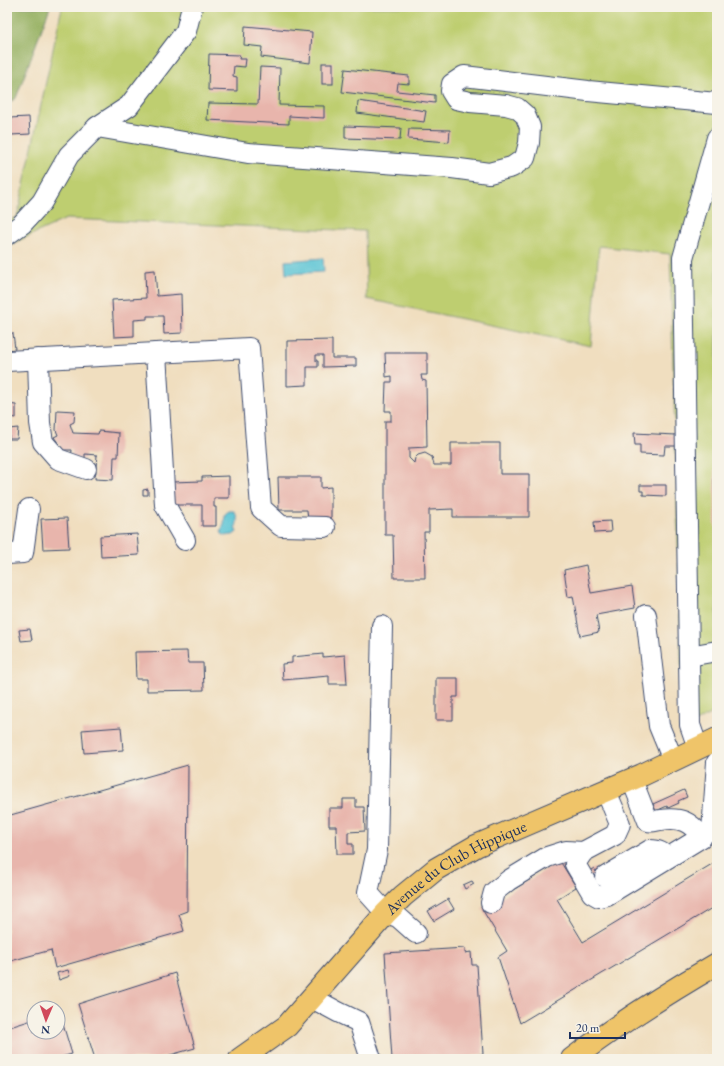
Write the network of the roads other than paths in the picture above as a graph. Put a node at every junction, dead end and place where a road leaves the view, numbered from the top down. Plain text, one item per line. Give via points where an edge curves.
1 (192, 7) edge
2 (717, 103) edge
3 (97, 127) junction
4 (717, 138) edge
5 (7, 235) edge
6 (156, 353) junction
7 (38, 359) junction
8 (7, 361) edge
9 (86, 469) dead end
10 (29, 508) dead end
11 (325, 527) dead end
12 (185, 540) dead end
13 (7, 554) edge
14 (646, 615) dead end
15 (382, 626) dead end
16 (717, 651) edge
17 (689, 656) junction
18 (694, 750) edge
19 (717, 759) edge
20 (717, 762) edge
21 (632, 780) junction
22 (606, 791) junction
23 (710, 832) edge
24 (583, 852) junction
25 (667, 858) junction
26 (605, 877) dead end
27 (491, 903) dead end
28 (386, 914) junction
29 (416, 933) dead end
30 (717, 964) edge
31 (312, 998) junction
32 (240, 1059) edge
33 (371, 1059) edge
34 (572, 1059) edge

1 - 3 street via 186,31 129,106
2 - 3 street via 464,76 452,84 451,91 456,99 516,108 525,115 530,127 529,143 524,158 512,167 489,173 248,153
3 - 5 street via 69,156 42,202 22,224
4 - 17 street via 684,258
6 - 7 street
6 - 11 street via 249,348 261,508 280,526
6 - 12 street via 165,505
7 - 8 street
7 - 9 street via 43,442 58,459
10 - 13 street via 23,553
14 - 18 street via 658,726
15 - 28 street via 377,850 368,893
16 - 17 street
17 - 18 street via 690,725
18 - 19 street
18 - 21 main road, Avenue du Club Hippique
20 - 23 street
21 - 22 main road, Avenue du Club Hippique
21 - 23 street via 648,821 676,819
22 - 24 street via 620,824 615,835
22 - 28 main road, Avenue du Club Hippique via 476,846 436,869
23 - 25 street
24 - 25 street via 575,864 592,893 599,897 607,895
24 - 27 street via 566,851 547,857 494,892
25 - 26 street via 661,852 650,850
28 - 29 street via 398,917
28 - 31 main road, Avenue du Club Hippique
30 - 34 main road via 604,1035
31 - 32 main road, Avenue du Club Hippique via 287,1026
31 - 33 street via 358,1022

